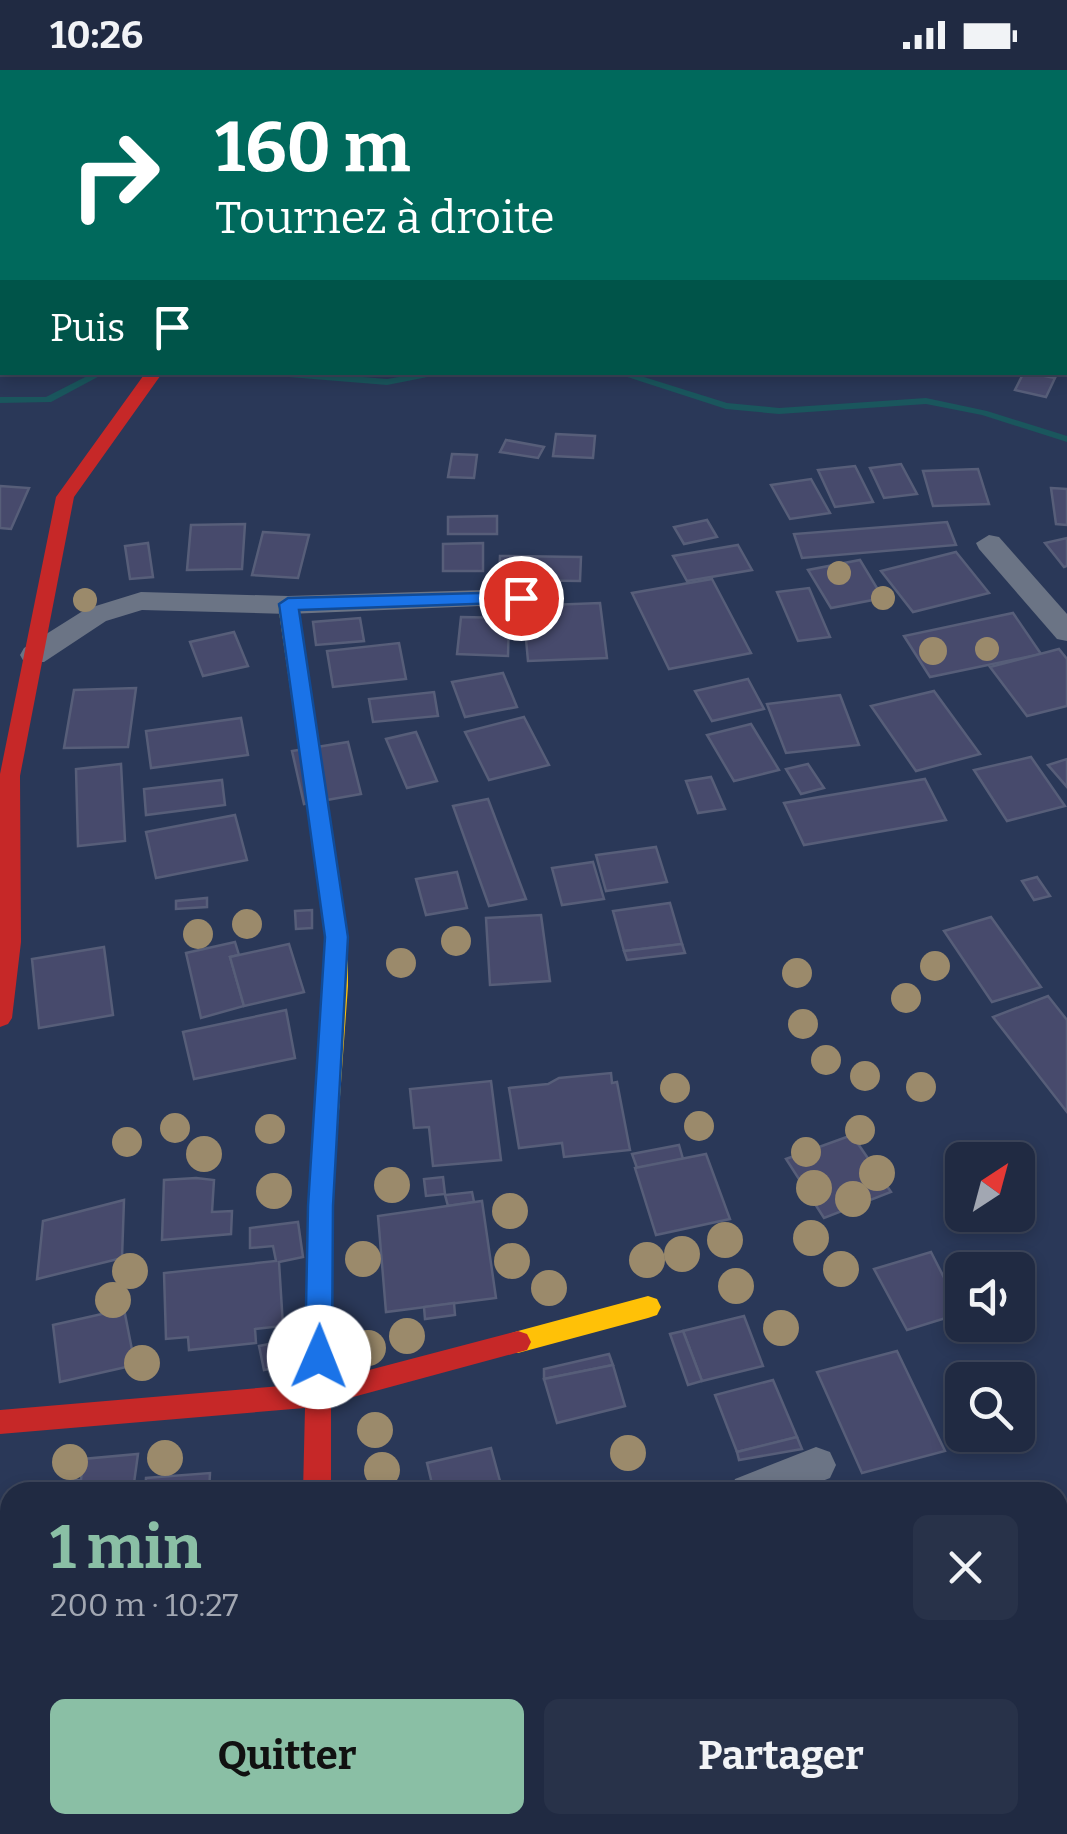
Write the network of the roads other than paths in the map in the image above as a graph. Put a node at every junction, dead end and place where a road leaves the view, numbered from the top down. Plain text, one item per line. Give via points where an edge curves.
1 (154, 375) edge
2 (989, 542) dead end
3 (521, 598) dead end
4 (288, 604) junction
5 (1067, 632) edge
6 (34, 655) junction
7 (5, 777) edge
8 (5, 943) edge
9 (0, 1018) edge
10 (648, 1307) dead end
11 (318, 1395) junction
12 (0, 1422) edge
13 (816, 1465) dead end
14 (317, 1482) edge
15 (774, 1482) edge

1 - 6 street via 65,498
2 - 5 street
3 - 4 street
4 - 6 street via 142,601 96,614
4 - 11 street via 337,937 320,1206
6 - 7 street
7 - 8 street
8 - 9 street
10 - 11 street
11 - 12 street
11 - 14 street
13 - 15 street

